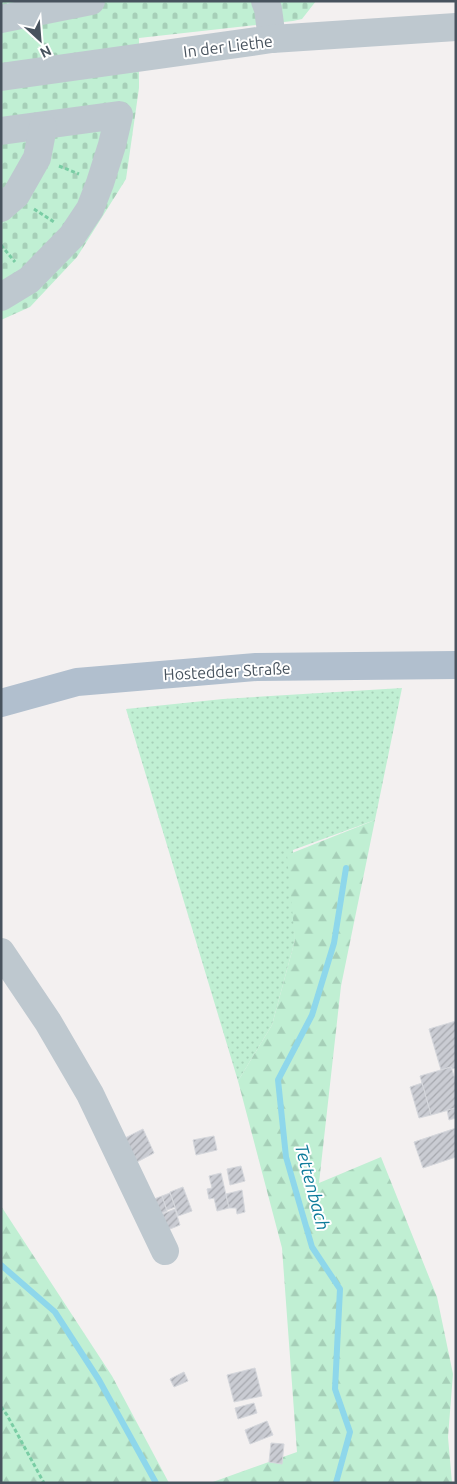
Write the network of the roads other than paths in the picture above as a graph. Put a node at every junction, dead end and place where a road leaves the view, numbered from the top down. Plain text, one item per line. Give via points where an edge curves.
1 (91, 1) edge
2 (274, 4) edge
3 (1, 19) edge
4 (456, 27) edge
5 (272, 39) junction
6 (1, 77) edge
7 (42, 127) junction
8 (1, 131) edge
9 (8, 202) edge
10 (1, 297) edge
11 (456, 665) edge
12 (1, 703) edge
13 (1, 952) edge
14 (165, 1251) dead end

1 - 3 lane
2 - 5 lane
4 - 5 lane, In der Liethe
5 - 6 lane, In der Liethe
7 - 8 lane
7 - 9 lane via 37,158
7 - 10 lane via 119,115 90,209 72,236 29,280
11 - 12 main road, Hostedder Straße via 256,667 87,681
13 - 14 lane via 48,1022 90,1094

